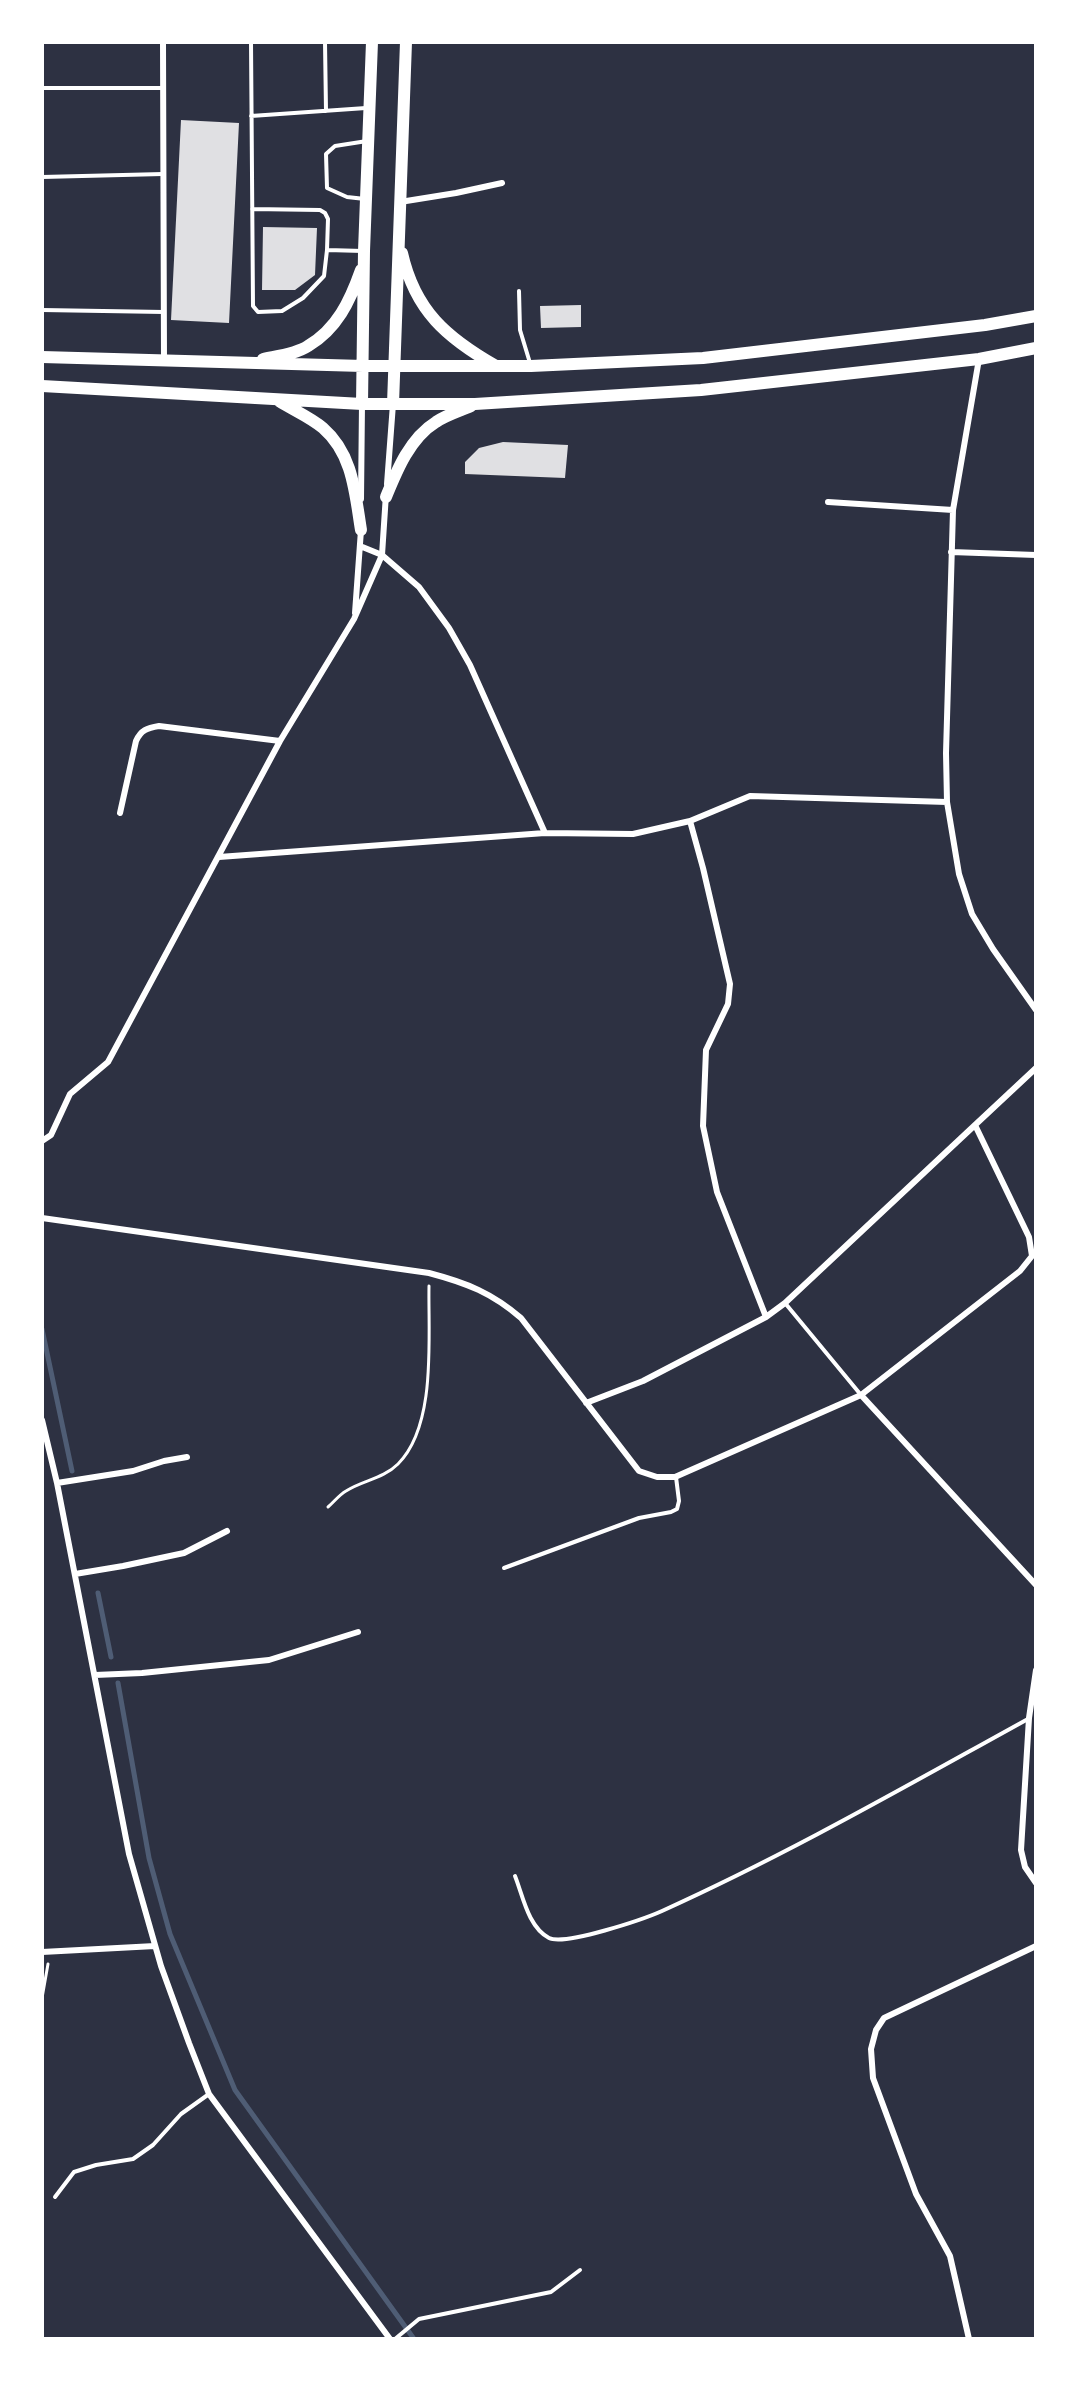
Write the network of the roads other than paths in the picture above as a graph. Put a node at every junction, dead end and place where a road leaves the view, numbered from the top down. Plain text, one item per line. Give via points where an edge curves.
1 (164, 42) edge
2 (251, 42) edge
3 (325, 42) edge
4 (372, 42) edge
5 (406, 42) edge
6 (42, 88) edge
7 (164, 88) junction
8 (369, 108) junction
9 (326, 111) junction
10 (251, 116) junction
11 (368, 141) junction
12 (164, 174) junction
13 (42, 177) edge
14 (502, 183) dead end
15 (366, 199) junction
16 (399, 202) junction
17 (252, 209) junction
18 (398, 234) junction
19 (327, 250) junction
20 (364, 256) junction
21 (519, 291) dead end
22 (42, 310) edge
23 (164, 312) junction
24 (1036, 316) edge
25 (1036, 348) edge
26 (42, 357) edge
27 (979, 358) junction
28 (164, 361) junction
29 (250, 363) junction
30 (363, 366) junction
31 (393, 366) junction
32 (531, 366) junction
33 (496, 367) junction
34 (42, 386) edge
35 (277, 400) junction
36 (363, 404) junction
37 (393, 404) junction
38 (475, 404) junction
39 (386, 496) junction
40 (828, 502) dead end
41 (953, 510) junction
42 (361, 530) junction
43 (360, 546) junction
44 (951, 552) junction
45 (382, 555) junction
46 (1036, 555) edge
47 (354, 620) junction
48 (279, 741) junction
49 (947, 802) junction
50 (120, 813) dead end
51 (690, 821) junction
52 (544, 833) junction
53 (219, 857) junction
54 (1036, 1010) edge
55 (1036, 1068) edge
56 (975, 1125) junction
57 (42, 1141) edge
58 (42, 1218) edge
59 (785, 1303) junction
60 (766, 1317) junction
61 (861, 1395) junction
62 (586, 1403) junction
63 (42, 1420) edge
64 (187, 1457) dead end
65 (675, 1477) junction
66 (57, 1483) junction
67 (227, 1531) dead end
68 (504, 1568) dead end
69 (75, 1574) junction
70 (1036, 1585) edge
71 (358, 1632) dead end
72 (1036, 1670) edge
73 (95, 1675) junction
74 (1029, 1718) junction
75 (515, 1876) dead end
76 (1036, 1883) edge
77 (155, 1946) junction
78 (1036, 1946) edge
79 (42, 1952) edge
80 (209, 2094) junction
81 (55, 2197) dead end
82 (580, 2270) dead end
83 (390, 2339) edge
84 (395, 2339) edge
85 (969, 2339) edge

1 - 7 street
2 - 10 lane
3 - 9 lane
4 - 8 main road
5 - 16 main road
6 - 7 lane
7 - 12 street
8 - 9 lane
8 - 11 main road
9 - 10 lane
10 - 17 lane
11 - 15 main road
11 - 15 lane via 335,146 326,154 327,188 347,197
12 - 13 lane
12 - 23 street
14 - 16 street
15 - 20 main road
16 - 18 main road
17 - 19 lane via 320,210 327,219
17 - 19 lane via 253,306 258,312 282,311 303,298 324,276
18 - 31 main road
18 - 33 main road via 405,267 431,318 471,352
19 - 20 lane
20 - 29 main road via 344,311 328,330 307,347
20 - 30 main road
21 - 32 lane via 520,330
22 - 23 lane
23 - 28 street
24 - 32 main road via 715,357
25 - 27 main road
26 - 28 main road
27 - 38 main road via 701,390
27 - 41 street
28 - 29 main road
29 - 30 main road
30 - 31 main road
30 - 36 main road
31 - 33 main road
31 - 37 main road
32 - 33 main road
34 - 35 main road
35 - 36 main road
35 - 42 main road via 336,441 348,461
36 - 37 main road
36 - 42 street
37 - 38 main road
37 - 39 street
38 - 39 main road via 435,422 417,440 401,462
39 - 45 street
40 - 41 street
41 - 44 street
42 - 43 street
43 - 45 street
43 - 47 street
44 - 46 street
44 - 49 street
45 - 47 street
45 - 52 street via 419,587 449,628 470,665
47 - 48 street
48 - 50 street via 159,726 148,728 136,741
48 - 53 street
49 - 51 street via 750,796
49 - 54 street via 959,874 972,914
51 - 52 street via 633,834
51 - 60 street via 730,984 728,1004 706,1050 703,1126 717,1192
52 - 53 street
53 - 57 street via 108,1062 70,1094 51,1135
55 - 56 street
56 - 59 street
56 - 61 street via 1029,1237 1032,1256 1020,1271
58 - 62 street via 429,1273 467,1284 484,1291 521,1318
59 - 60 street
59 - 61 lane
60 - 62 street via 643,1381
61 - 65 street
61 - 70 street
62 - 65 street via 639,1471
63 - 66 street
64 - 66 street via 134,1471
65 - 68 lane via 677,1509 639,1518
66 - 69 street
67 - 69 street via 184,1553
69 - 73 street
71 - 73 street via 269,1660
72 - 74 street
73 - 77 street via 129,1854
74 - 75 lane via 827,1829 660,1912 579,1938 564,1941 549,1938 539,1930 532,1922
74 - 76 street via 1021,1850 1025,1867
77 - 79 street
77 - 80 street
78 - 85 street via 884,2018 876,2030 872,2049 873,2078 891,2131 916,2194 950,2256
80 - 81 lane via 133,2159 74,2172
80 - 83 street
82 - 84 lane via 552,2292 419,2319

